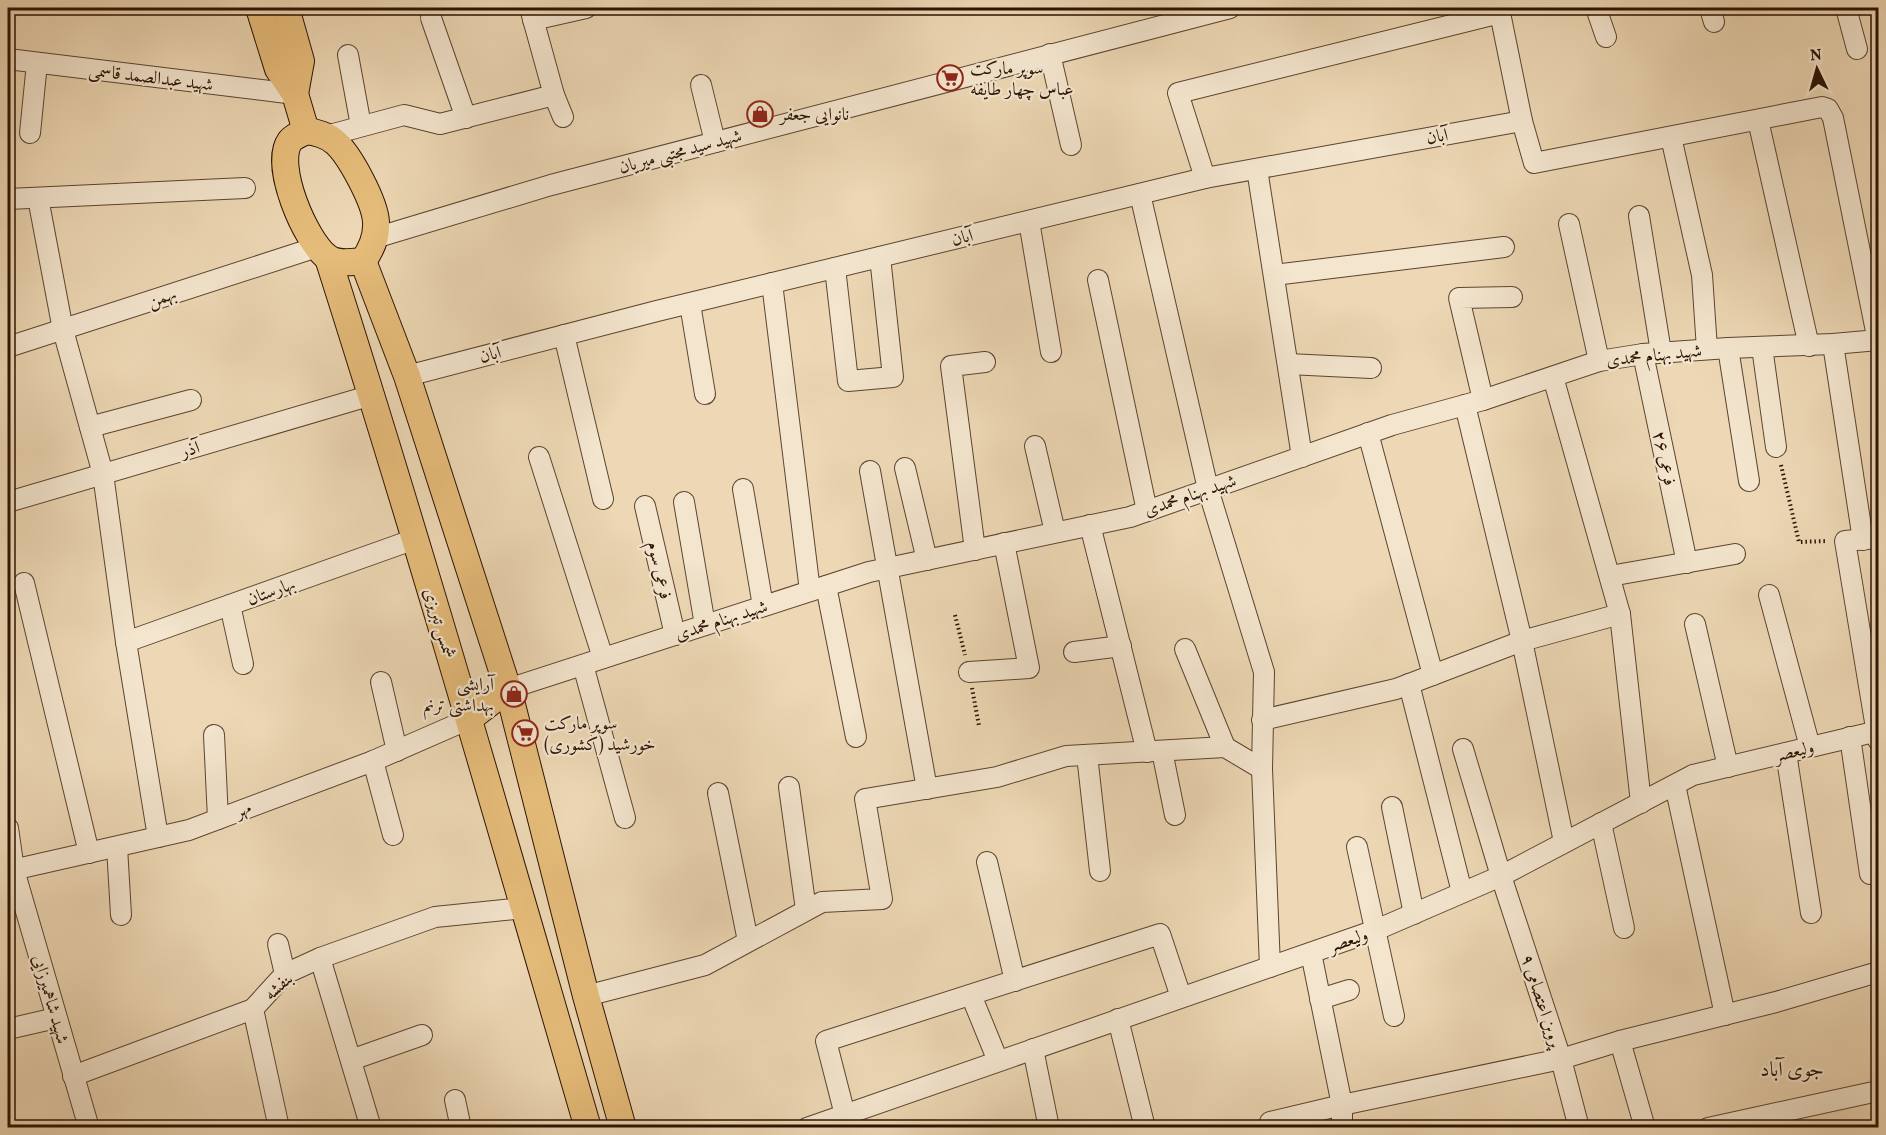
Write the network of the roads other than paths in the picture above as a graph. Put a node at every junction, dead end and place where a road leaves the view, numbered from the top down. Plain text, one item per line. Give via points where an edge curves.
1 (258, 8) edge
2 (286, 8) edge
3 (586, 8) edge
4 (1230, 8) edge
5 (1596, 8) edge
6 (1846, 8) edge
7 (1500, 10) edge
8 (1191, 12) edge
9 (531, 14) edge
10 (431, 18) dead end
11 (1606, 37) dead end
12 (1857, 49) dead end
13 (1050, 54) junction
14 (348, 56) dead end
15 (8, 59) edge
16 (37, 63) junction
17 (701, 85) dead end
18 (295, 94) junction
19 (554, 95) junction
20 (562, 117) dead end
21 (466, 118) junction
22 (1758, 120) junction
23 (1522, 121) junction
24 (361, 126) junction
25 (30, 133) dead end
26 (316, 134) junction
27 (1671, 137) junction
28 (715, 142) junction
29 (1071, 145) dead end
30 (1257, 169) junction
31 (1205, 178) junction
32 (245, 188) dead end
33 (1140, 194) junction
34 (38, 198) junction
35 (8, 199) edge
36 (1639, 216) dead end
37 (1029, 221) junction
38 (1569, 224) dead end
39 (375, 238) junction
40 (1504, 247) dead end
41 (323, 252) junction
42 (880, 257) junction
43 (363, 261) junction
44 (836, 268) junction
45 (1274, 275) junction
46 (1098, 280) dead end
47 (772, 283) junction
48 (1512, 297) dead end
49 (690, 304) junction
50 (63, 330) junction
51 (564, 335) junction
52 (1878, 340) edge
53 (1833, 345) junction
54 (1809, 346) junction
55 (8, 347) edge
56 (1762, 347) junction
57 (1728, 348) junction
58 (1707, 349) junction
59 (1051, 352) dead end
60 (1652, 353) junction
61 (1599, 361) junction
62 (985, 362) dead end
63 (1288, 364) junction
64 (1371, 368) dead end
65 (407, 376) junction
66 (1554, 377) junction
67 (705, 394) dead end
68 (372, 395) junction
69 (191, 400) dead end
70 (1474, 402) junction
71 (90, 427) junction
72 (1368, 433) junction
73 (1035, 446) dead end
74 (1776, 447) road end
75 (539, 457) dead end
76 (1302, 457) junction
77 (905, 468) dead end
78 (870, 471) dead end
79 (103, 474) junction
80 (1749, 481) dead end
81 (743, 489) dead end
82 (1208, 489) junction
83 (603, 499) dead end
84 (8, 500) edge
85 (684, 502) dead end
86 (645, 506) dead end
87 (1147, 511) junction
88 (1090, 525) junction
89 (1055, 532) junction
90 (415, 539) junction
91 (1862, 540) edge
92 (1004, 543) junction
93 (975, 549) junction
94 (1735, 554) dead end
95 (927, 560) junction
96 (1686, 563) junction
97 (888, 568) junction
98 (1610, 576) junction
99 (24, 583) dead end
100 (818, 588) junction
101 (1769, 595) dead end
102 (230, 605) junction
103 (763, 606) junction
104 (1620, 614) junction
105 (1695, 624) dead end
106 (705, 625) junction
107 (675, 634) junction
108 (1522, 641) junction
109 (126, 642) junction
110 (1120, 646) junction
111 (1185, 649) dead end
112 (1074, 652) dead end
113 (603, 658) junction
114 (243, 664) dead end
115 (583, 665) junction
116 (969, 672) dead end
117 (1433, 675) junction
118 (381, 682) dead end
119 (1409, 684) junction
120 (508, 689) junction
121 (469, 719) junction
122 (1262, 720) junction
123 (1878, 734) edge
124 (214, 735) dead end
125 (856, 737) dead end
126 (1850, 737) junction
127 (1225, 747) junction
128 (1809, 747) junction
129 (1463, 749) dead end
130 (397, 751) junction
131 (1155, 752) junction
132 (1786, 753) junction
133 (1087, 755) junction
134 (373, 761) junction
135 (1728, 767) junction
136 (1262, 769) junction
137 (1675, 785) junction
138 (789, 787) dead end
139 (927, 789) junction
140 (718, 793) dead end
141 (1641, 802) junction
142 (1392, 807) dead end
143 (1175, 815) dead end
144 (625, 818) dead end
145 (218, 819) junction
146 (1601, 824) junction
147 (8, 828) edge
148 (393, 836) dead end
149 (158, 837) junction
150 (1564, 843) junction
151 (117, 847) junction
152 (1357, 847) dead end
153 (89, 853) junction
154 (987, 862) dead end
155 (11, 870) edge
156 (1100, 871) dead end
157 (1870, 874) dead end
158 (1501, 876) junction
159 (1462, 892) junction
160 (524, 908) junction
161 (806, 910) junction
162 (1811, 913) dead end
163 (1414, 914) junction
164 (121, 915) dead end
165 (1624, 928) dead end
166 (1376, 930) junction
167 (748, 941) junction
168 (278, 944) dead end
169 (1311, 953) junction
170 (320, 958) junction
171 (1270, 967) junction
172 (1878, 972) edge
173 (285, 974) junction
174 (1015, 981) junction
175 (1349, 990) dead end
176 (971, 995) junction
177 (586, 996) junction
178 (1181, 997) junction
179 (1320, 999) junction
180 (254, 1009) junction
181 (1725, 1015) junction
182 (1394, 1016) dead end
183 (56, 1018) junction
184 (1118, 1019) junction
185 (8, 1029) edge
186 (422, 1035) dead end
187 (1620, 1041) junction
188 (1033, 1049) junction
189 (1561, 1059) junction
190 (351, 1060) junction
191 (998, 1061) junction
192 (73, 1076) junction
193 (1878, 1091) edge
194 (455, 1100) dead end
195 (1342, 1105) junction
196 (845, 1115) junction
197 (89, 1128) edge
198 (279, 1128) edge
199 (371, 1128) edge
200 (461, 1128) edge
201 (588, 1128) edge
202 (623, 1128) edge
203 (807, 1128) edge
204 (1049, 1128) edge
205 (1145, 1128) edge
206 (1271, 1128) edge
207 (1342, 1128) edge
208 (1579, 1128) edge
209 (1645, 1128) edge
210 (1708, 1128) edge

1 - 18 main road via 278,69
2 - 18 main road via 301,61
3 - 9 street
4 - 8 street, شهید سید مجتبی میریان
5 - 11 street
6 - 12 street
7 - 23 street
7 - 31 street via 1178,93
8 - 13 street, شهید سید مجتبی میریان
9 - 19 street
10 - 21 street
13 - 28 street, شهید سید مجتبی میریان
13 - 29 street
14 - 24 street
15 - 16 street, شهید عبدالصمد قاسمی
16 - 18 street, شهید عبدالصمد قاسمی
16 - 25 street
17 - 28 street
18 - 26 main road
19 - 20 street
19 - 21 street
21 - 24 street via 440,124 404,115
22 - 27 street
22 - 52 street via 1822,107 1833,118
22 - 54 street
23 - 27 street via 1534,164
23 - 30 street, آبان
24 - 26 street
26 - 39 main road via 336,143 357,173 372,204
26 - 41 main road, شمس تبریزی via 295,136 285,158 294,205 304,228
27 - 58 street via 1702,275
28 - 39 street, شهید سید مجتبی میریان via 551,185
30 - 31 street, آبان
30 - 45 street
31 - 33 street, آبان
32 - 34 street
33 - 37 street, آبان
33 - 82 street
34 - 35 street
34 - 50 street
36 - 60 street, فرعی ۲۶
37 - 42 street, آبان
37 - 59 street
38 - 61 street
39 - 43 main road
40 - 45 street
41 - 43 main road via 345,263
41 - 50 street, بهمن
41 - 68 main road, شمس تبریزی
42 - 44 street, آبان
42 - 44 street via 892,377 848,381
43 - 65 main road
44 - 47 street, آبان
45 - 63 street
46 - 87 street
47 - 49 street, آبان
47 - 100 street
48 - 70 street via 1459,298
49 - 51 street, آبان
49 - 67 street
50 - 55 street, بهمن
50 - 71 street
51 - 65 street, آبان
51 - 83 street
52 - 53 street, شهید بهنام محمدی
53 - 54 street, شهید بهنام محمدی
53 - 91 street
54 - 56 street, شهید بهنام محمدی
56 - 57 street, شهید بهنام محمدی
56 - 74 street
57 - 58 street, شهید بهنام محمدی
57 - 80 street
58 - 60 street, شهید بهنام محمدی
60 - 61 street, شهید بهنام محمدی
60 - 96 street, فرعی ۲۶
61 - 66 street, شهید بهنام محمدی
62 - 93 street via 951,366
63 - 64 street
63 - 76 street
65 - 120 main road
66 - 70 street, شهید بهنام محمدی
66 - 98 street
68 - 79 street, آذر
68 - 90 main road, شمس تبریزی
69 - 71 street
70 - 72 street, شهید بهنام محمدی
70 - 108 street
71 - 79 street
72 - 76 street, شهید بهنام محمدی
72 - 117 street
73 - 89 street
75 - 113 street
76 - 82 street, شهید بهنام محمدی
77 - 95 street
78 - 97 street
79 - 84 street, آذر
79 - 109 street
81 - 103 street
82 - 87 street, شهید بهنام محمدی
82 - 122 street via 1264,672
85 - 106 street
86 - 107 street, فرعی سوم
87 - 88 street, شهید بهنام محمدی
88 - 89 street, شهید بهنام محمدی
88 - 110 street
89 - 92 street, شهید بهنام محمدی
90 - 102 street, بهارستان
90 - 121 main road, شمس تبریزی
91 - 123 street
92 - 93 street, شهید بهنام محمدی
92 - 116 street via 1029,668
93 - 95 street, شهید بهنام محمدی
94 - 96 street
95 - 97 street, شهید بهنام محمدی
96 - 98 street
97 - 100 street, شهید بهنام محمدی
97 - 139 street
98 - 104 street
99 - 153 street
100 - 103 street, شهید بهنام محمدی
100 - 125 street
101 - 128 street
102 - 109 street, بهارستان
102 - 114 street
103 - 106 street, شهید بهنام محمدی
104 - 108 street
104 - 141 street
105 - 135 street
106 - 107 street, شهید بهنام محمدی
107 - 113 street, شهید بهنام محمدی
108 - 117 street
108 - 150 street
109 - 149 street
110 - 112 street
110 - 131 street
111 - 127 street
113 - 115 street, شهید بهنام محمدی
115 - 120 street, شهید بهنام محمدی
115 - 144 street
117 - 119 street
118 - 130 street
119 - 122 street
119 - 159 street
120 - 121 main road
120 - 177 main road
121 - 130 street, مهر
121 - 160 main road, شمس تبریزی
122 - 136 street
123 - 126 street, ولیعصر
124 - 145 street
126 - 128 street, ولیعصر
126 - 157 street
127 - 131 street
127 - 136 street
128 - 132 street, ولیعصر
129 - 158 street, پروین اعتصامی ۹
130 - 134 street, مهر
131 - 133 street
131 - 143 street
132 - 135 street, ولیعصر
132 - 162 street
133 - 139 street via 1066,756 997,777
133 - 156 street
134 - 145 street, مهر
134 - 148 street
135 - 137 street, ولیعصر via 1693,775
136 - 171 street
137 - 141 street, ولیعصر
137 - 181 street
138 - 161 street
139 - 161 street via 865,799 882,899 822,902
140 - 167 street
141 - 146 street, ولیعصر
142 - 163 street
145 - 149 street, مهر
146 - 150 street, ولیعصر
146 - 165 street
147 - 155 street, شهید شاهمیرزایی
149 - 151 street, مهر
150 - 158 street, ولیعصر
151 - 153 street, مهر
151 - 164 street
152 - 166 street
153 - 155 street, مهر
154 - 174 street
155 - 183 street, شهید شاهمیرزایی
158 - 159 street, ولیعصر
158 - 189 street, پروین اعتصامی ۹
159 - 163 street, ولیعصر
160 - 170 street, بنفشه via 435,917
160 - 201 main road, شمس تبریزی
161 - 167 street
163 - 166 street, ولیعصر
166 - 169 street, ولیعصر
166 - 182 street
167 - 177 street via 705,965
168 - 173 street
169 - 171 street, ولیعصر
169 - 179 street
170 - 173 street, بنفشه
170 - 190 street
171 - 178 street, ولیعصر
172 - 181 street
173 - 180 street, بنفشه
174 - 176 street
174 - 178 street via 1160,934
175 - 179 street
176 - 191 street
176 - 196 street via 826,1041
177 - 202 main road
178 - 184 street, ولیعصر
179 - 195 street
180 - 192 street, بنفشه
180 - 198 street
181 - 187 street
183 - 185 street
183 - 192 street, شهید شاهمیرزایی
184 - 188 street, ولیعصر
184 - 205 street
186 - 190 street
187 - 189 street
187 - 209 street
188 - 191 street, ولیعصر
188 - 204 street
189 - 195 street
189 - 208 street, پروین اعتصامی ۹
190 - 199 street
191 - 196 street, ولیعصر
192 - 197 street, شهید شاهمیرزایی
193 - 210 street
194 - 200 street
195 - 206 street via 1270,1122
195 - 207 street
196 - 203 street, ولیعصر

